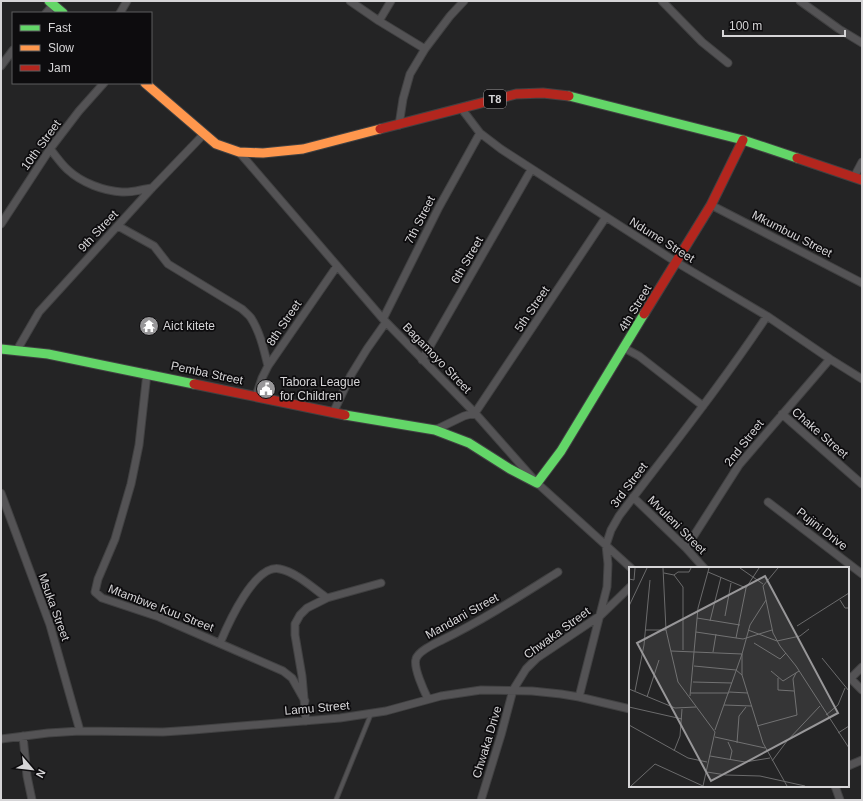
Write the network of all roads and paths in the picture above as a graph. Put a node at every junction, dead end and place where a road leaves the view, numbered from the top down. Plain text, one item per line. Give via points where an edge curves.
1 (127, 1) edge
2 (350, 1) edge
3 (391, 1) edge
4 (464, 1) edge
5 (662, 1) edge
6 (800, 1) edge
7 (51, 3) edge
8 (46, 12) edge
9 (62, 12) edge
10 (121, 12) edge
11 (379, 21) junction
12 (862, 43) edge
13 (425, 49) junction
14 (12, 51) edge
15 (728, 63) dead end
16 (1, 66) edge
17 (103, 84) edge
18 (145, 84) edge
19 (461, 108) junction
20 (399, 125) junction
21 (480, 133) junction
22 (204, 134) junction
23 (743, 140) junction
24 (50, 149) junction
25 (238, 152) junction
26 (862, 162) edge
27 (531, 170) junction
28 (858, 179) edge
29 (152, 188) junction
30 (711, 205) junction
31 (606, 217) junction
32 (1, 224) edge
33 (118, 226) junction
34 (676, 262) junction
35 (337, 266) junction
36 (862, 283) edge
37 (767, 316) junction
38 (385, 320) junction
39 (624, 348) junction
40 (1, 349) edge
41 (17, 350) junction
42 (830, 359) junction
43 (422, 360) junction
44 (268, 366) junction
45 (147, 373) junction
46 (862, 379) edge
47 (256, 396) junction
48 (703, 406) junction
49 (333, 413) junction
50 (475, 413) junction
51 (782, 414) junction
52 (435, 430) junction
53 (537, 483) junction
54 (862, 484) edge
55 (1, 493) edge
56 (633, 497) junction
57 (768, 502) dead end
58 (606, 545) junction
59 (686, 548) junction
60 (630, 567) edge
61 (703, 567) edge
62 (558, 572) dead end
63 (862, 574) edge
64 (381, 583) dead end
65 (629, 588) edge
66 (327, 598) junction
67 (601, 615) junction
68 (220, 643) junction
69 (862, 667) edge
70 (850, 677) edge
71 (513, 690) junction
72 (862, 690) edge
73 (579, 697) junction
74 (428, 699) junction
75 (305, 701) junction
76 (629, 709) edge
77 (371, 713) junction
78 (306, 720) junction
79 (80, 731) junction
80 (23, 736) junction
81 (1, 739) edge
82 (862, 760) edge
83 (849, 766) edge
84 (835, 787) edge
85 (32, 800) edge
86 (336, 800) edge
87 (481, 800) edge
88 (840, 800) edge

1 - 10 street
2 - 11 street
3 - 11 street
4 - 13 street
5 - 15 street via 702,42
6 - 12 street
7 - 8 street
7 - 9 main road
11 - 13 street
13 - 20 street via 410,74 402,99
14 - 16 street
17 - 24 street, 10th Street
18 - 22 main road, T8
19 - 20 main road, T8
19 - 21 street, Ndume Street
19 - 23 main road, T8 via 516,94 546,92
20 - 25 main road, T8 via 303,149 263,153
21 - 27 street, Ndume Street
21 - 38 street, 7th Street via 439,207
22 - 25 main road, T8 via 216,144
22 - 29 street, 9th Street
23 - 28 main road, T8
23 - 30 main road, 4th Street
24 - 29 street via 67,170 91,184 123,192
24 - 32 street, 10th Street
25 - 35 street, Bagamoyo Street
26 - 28 street
27 - 31 street, Ndume Street
27 - 43 street, 6th Street
29 - 33 street, 9th Street
30 - 34 main road, 4th Street
30 - 36 street, Mkumbuu Street
31 - 34 street, Ndume Street
31 - 50 street, 5th Street
33 - 41 street, 9th Street via 39,312
33 - 44 street via 154,246 168,264 242,309 251,318
34 - 37 street, Ndume Street
34 - 39 main road, 4th Street
35 - 38 street, Bagamoyo Street
35 - 44 street, 8th Street
37 - 42 street, Ndume Street
37 - 48 street, 3rd Street
38 - 43 street, Bagamoyo Street
38 - 49 street, 7th Street via 351,375
39 - 48 street via 639,356
39 - 53 main road, 4th Street via 561,451
40 - 41 main road, Pemba Street
41 - 45 main road, Pemba Street
42 - 46 street, Ndume Street
42 - 51 street, 2nd Street
43 - 50 street, Bagamoyo Street
44 - 47 street, 8th Street
45 - 47 main road, Pemba Street
45 - 68 street, Mtambwe Kuu Street via 139,445 131,484 95,592 102,598 159,617
47 - 49 main road, Pemba Street
48 - 56 street, 3rd Street
49 - 52 main road, Pemba Street
50 - 52 street
50 - 53 street, Bagamoyo Street
51 - 54 street, Chake Street
51 - 59 street, 2nd Street via 739,466
52 - 53 main road, Pemba Street via 469,443
53 - 58 street, Bagamoyo Street
55 - 79 street, Msuka Street via 50,625
56 - 58 street, 3rd Street via 611,530
56 - 59 street, Mvuleni Street
57 - 63 street, Pujini Drive
58 - 60 street, Bagamoyo Street
58 - 67 street, 3rd Street via 607,588
59 - 61 street, Mvuleni Street
62 - 74 street, Mandani Street via 486,617 431,645 417,656 415,662 418,676
64 - 66 street, Mtambwe Kuu Street
65 - 67 street, Chwaka Street
66 - 68 street via 289,572 279,568 269,570 248,591 229,622
66 - 75 street, Mtambwe Kuu Street via 307,608 295,624
67 - 71 street, Chwaka Street via 537,658 526,669
67 - 73 street, 3rd Street
68 - 75 street, Mtambwe Kuu Street via 283,671 292,678
69 - 70 street
70 - 72 street
71 - 73 street, Lamu Street
71 - 74 street, Lamu Street via 477,690
71 - 87 street, Chwaka Drive
73 - 76 street, Lamu Street
74 - 77 street, Lamu Street
75 - 78 street, Mtambwe Kuu Street
77 - 78 street, Lamu Street
77 - 86 lane
78 - 79 street, Lamu Street via 163,732
79 - 80 street, Lamu Street
80 - 81 street, Lamu Street
80 - 85 street
82 - 83 street
84 - 88 street

